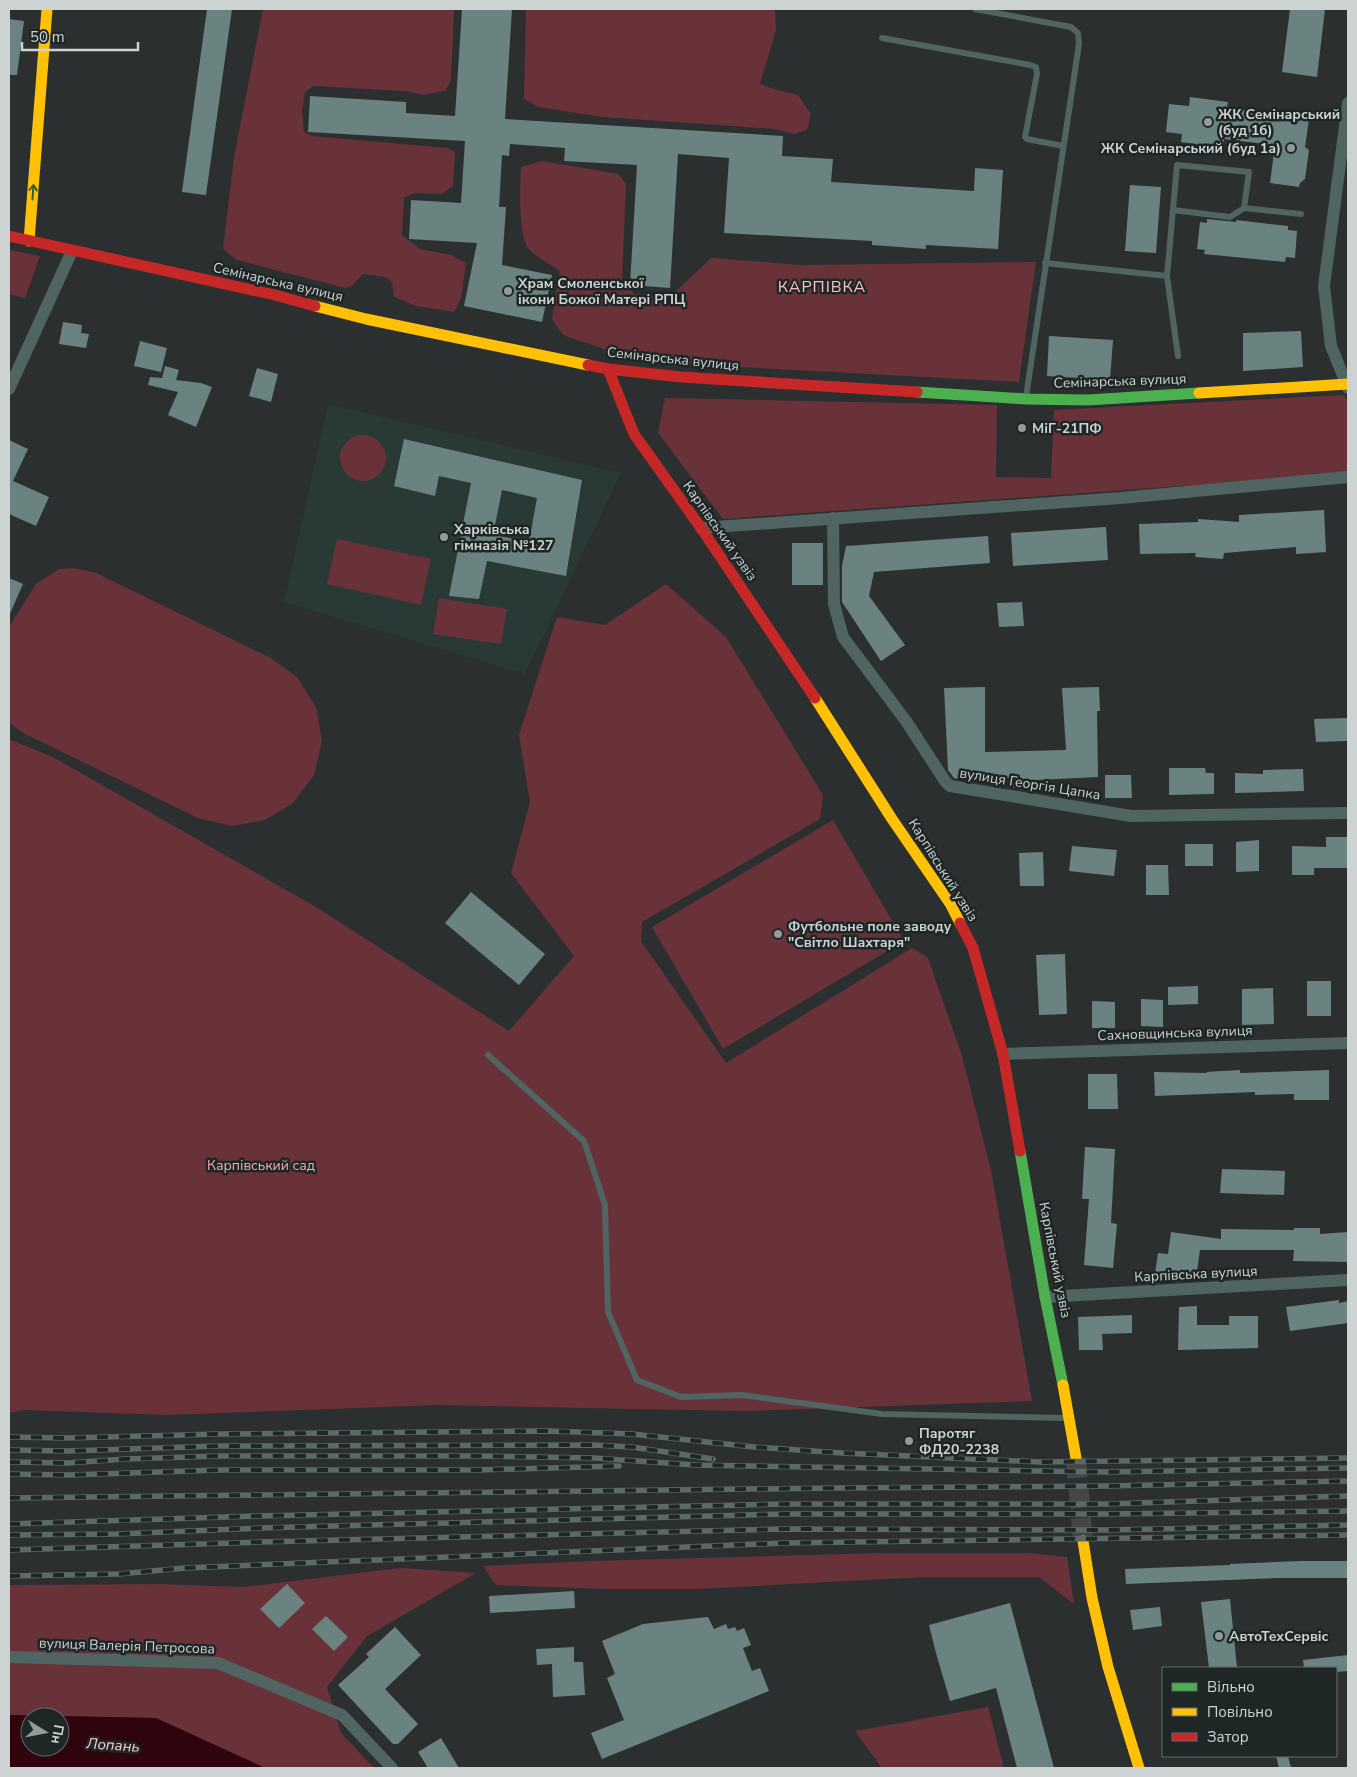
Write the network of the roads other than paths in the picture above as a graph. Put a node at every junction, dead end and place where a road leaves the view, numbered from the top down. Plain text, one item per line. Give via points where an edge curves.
1 (47, 9) edge
2 (975, 9) edge
3 (882, 38) dead end
4 (1348, 103) edge
5 (1063, 146) junction
6 (1244, 208) junction
7 (1173, 210) junction
8 (1301, 214) dead end
9 (9, 236) edge
10 (29, 241) junction
11 (72, 251) junction
12 (1046, 263) junction
13 (1167, 276) junction
14 (1178, 356) dead end
15 (608, 369) junction
16 (1347, 385) edge
17 (9, 389) edge
18 (1026, 399) junction
19 (1348, 477) edge
20 (833, 518) junction
21 (701, 528) junction
22 (1348, 813) edge
23 (1348, 1043) edge
24 (1003, 1054) junction
25 (488, 1055) dead end
26 (1348, 1280) edge
27 (1045, 1297) junction
28 (1070, 1418) junction
29 (1076, 1458) tunnel mouth
30 (1083, 1541) tunnel mouth
31 (9, 1657) edge
32 (392, 1768) edge
33 (1139, 1768) edge

10 -> 1 main road
2 - 5 lane via 1071,27 1078,33
3 - 5 lane via 1036,67 1025,137
4 - 16 street via 1324,286 1331,346
5 - 12 lane
6 - 7 lane via 1230,217
6 - 7 lane via 1249,172 1177,165
6 - 8 lane
7 - 13 lane
9 - 10 main road, Семінарська вулиця
10 - 11 main road, Семінарська вулиця
11 - 15 main road, Семінарська вулиця via 275,295 366,319
11 - 17 street
12 - 13 lane
12 - 18 lane
13 - 14 lane
15 - 18 main road, Семінарська вулиця via 682,377
15 - 21 main road, Карпівський узвіз via 634,434
16 - 18 main road, Семінарська вулиця via 1088,400
19 - 20 street via 1121,498
20 - 21 street
20 - 22 street, вулиця Георгія Цапка via 834,604 843,636 950,786 1131,816
21 - 24 main road, Карпівський узвіз via 951,905 973,948
23 - 24 street, Сахновщинська вулиця
24 - 27 main road, Карпівський узвіз
25 - 28 lane via 584,1141 605,1205 608,1312 637,1380 681,1397 742,1396 882,1414
26 - 27 street, Карпівська вулиця
27 - 28 main road, Карпівський узвіз
28 - 29 main road, Карпівський узвіз
30 - 33 main road via 1108,1667
31 - 32 street, вулиця Валерія Петросова via 218,1663 342,1715

